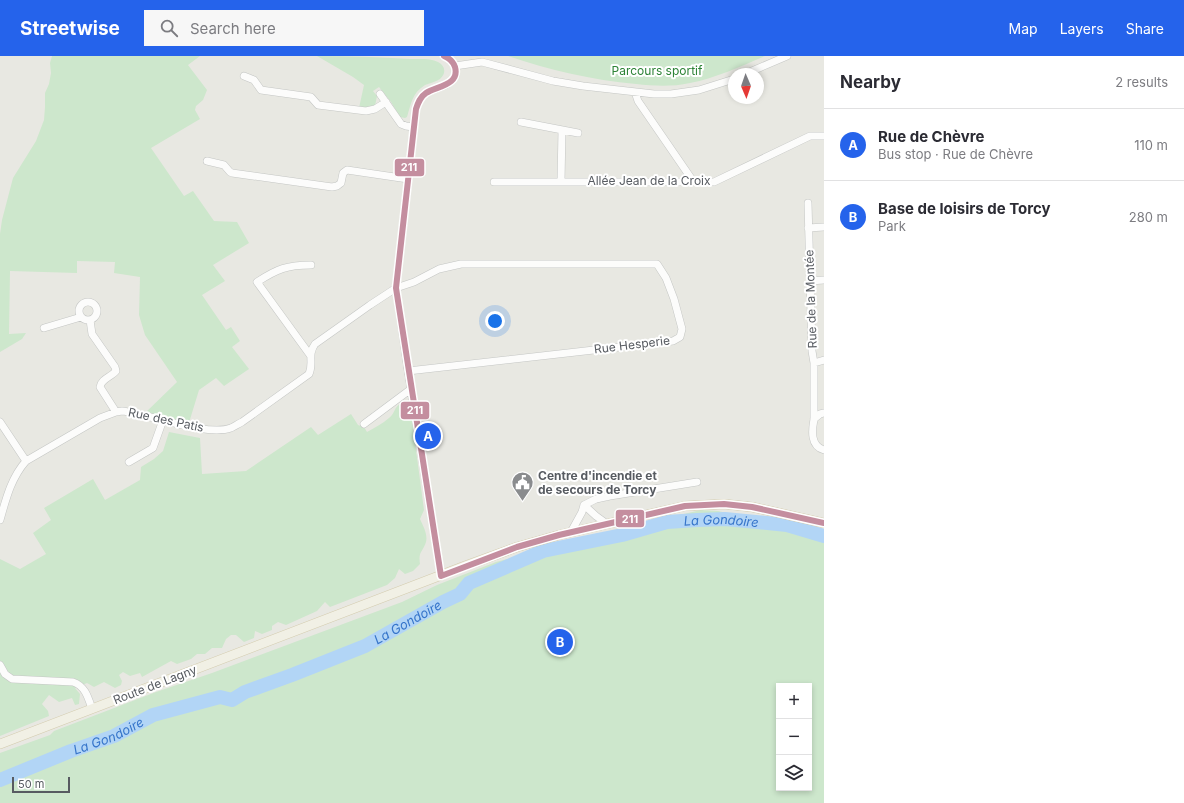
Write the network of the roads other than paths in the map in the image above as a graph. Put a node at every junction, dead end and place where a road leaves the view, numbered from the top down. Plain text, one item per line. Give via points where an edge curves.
1 (444, 56) edge
2 (787, 56) edge
3 (455, 66) junction
4 (759, 68) edge
5 (244, 76) dead end
6 (728, 81) edge
7 (635, 92) junction
8 (380, 94) dead end
9 (386, 102) junction
10 (521, 122) dead end
11 (413, 127) junction
12 (562, 130) junction
13 (578, 133) dead end
14 (824, 136) edge
15 (207, 161) dead end
16 (408, 179) junction
17 (561, 181) junction
18 (693, 181) junction
19 (494, 182) dead end
20 (808, 203) dead end
21 (808, 228) junction
22 (824, 228) edge
23 (311, 265) dead end
24 (824, 280) edge
25 (810, 281) junction
26 (396, 288) junction
27 (81, 317) junction
28 (90, 320) junction
29 (44, 328) dead end
30 (310, 355) junction
31 (824, 360) edge
32 (814, 363) junction
33 (408, 371) junction
34 (411, 389) junction
35 (116, 412) junction
36 (824, 413) edge
37 (814, 419) junction
38 (163, 420) junction
39 (0, 423) edge
40 (364, 424) dead end
41 (824, 450) edge
42 (26, 461) junction
43 (129, 462) dead end
44 (697, 482) dead end
45 (584, 505) junction
46 (0, 520) edge
47 (824, 523) edge
48 (607, 524) junction
49 (571, 532) junction
50 (441, 576) junction
51 (0, 665) edge
52 (92, 709) junction
53 (0, 744) edge

1 - 3 street
2 - 4 street
3 - 7 street via 482,62 553,81
3 - 11 street via 456,73 449,83 426,93 419,100
5 - 9 street via 254,80 261,90 311,97 318,105 366,111
6 - 7 street via 691,92
7 - 18 street via 638,101
8 - 9 street
9 - 11 street via 400,124
10 - 12 street
11 - 16 street
12 - 13 street
12 - 17 street
14 - 18 street, Allée Jean de la Croix via 810,136 718,181
15 - 16 street via 224,165 232,173 332,187 341,183 343,173 347,170
16 - 26 street
17 - 18 street, Allée Jean de la Croix
17 - 19 street, Allée Jean de la Croix
20 - 21 street, Rue de la Montée
21 - 22 street
21 - 25 street, Rue de la Montée
23 - 30 street via 293,265 269,274 257,282
24 - 25 street
25 - 32 street, Rue de la Montée
26 - 30 street, Rue des Patis via 315,344
26 - 33 street
26 - 33 street, Rue Hesperie via 440,269 461,264 657,264 666,278 682,329 680,337 673,341
27 - 28 street
27 - 28 street via 78,311 80,305 91,302 96,305 97,311 95,317
27 - 29 street
28 - 35 street via 92,334 115,367 116,371 101,382 100,387
30 - 38 street, Rue des Patis via 310,371 305,378 231,428 208,429
31 - 32 street
32 - 37 street, Rue de la Montée
33 - 34 street
34 - 40 street
34 - 50 street
35 - 38 street, Rue des Patis via 130,412
35 - 42 street, Rue des Patis via 100,418
36 - 37 street
37 - 41 street, Rue de la Montée via 812,426 815,444
38 - 43 street via 153,448
39 - 42 street
42 - 46 street, Rue des Patis via 18,469 11,484
44 - 45 street via 610,496
45 - 48 street
45 - 49 street
47 - 48 main road via 752,507 724,504 685,506
48 - 49 main road
49 - 50 main road, Route de Lagny via 517,547
50 - 52 main road, Route de Lagny
51 - 52 street via 5,674 12,679 78,684 86,693
52 - 53 main road, Route de Lagny

